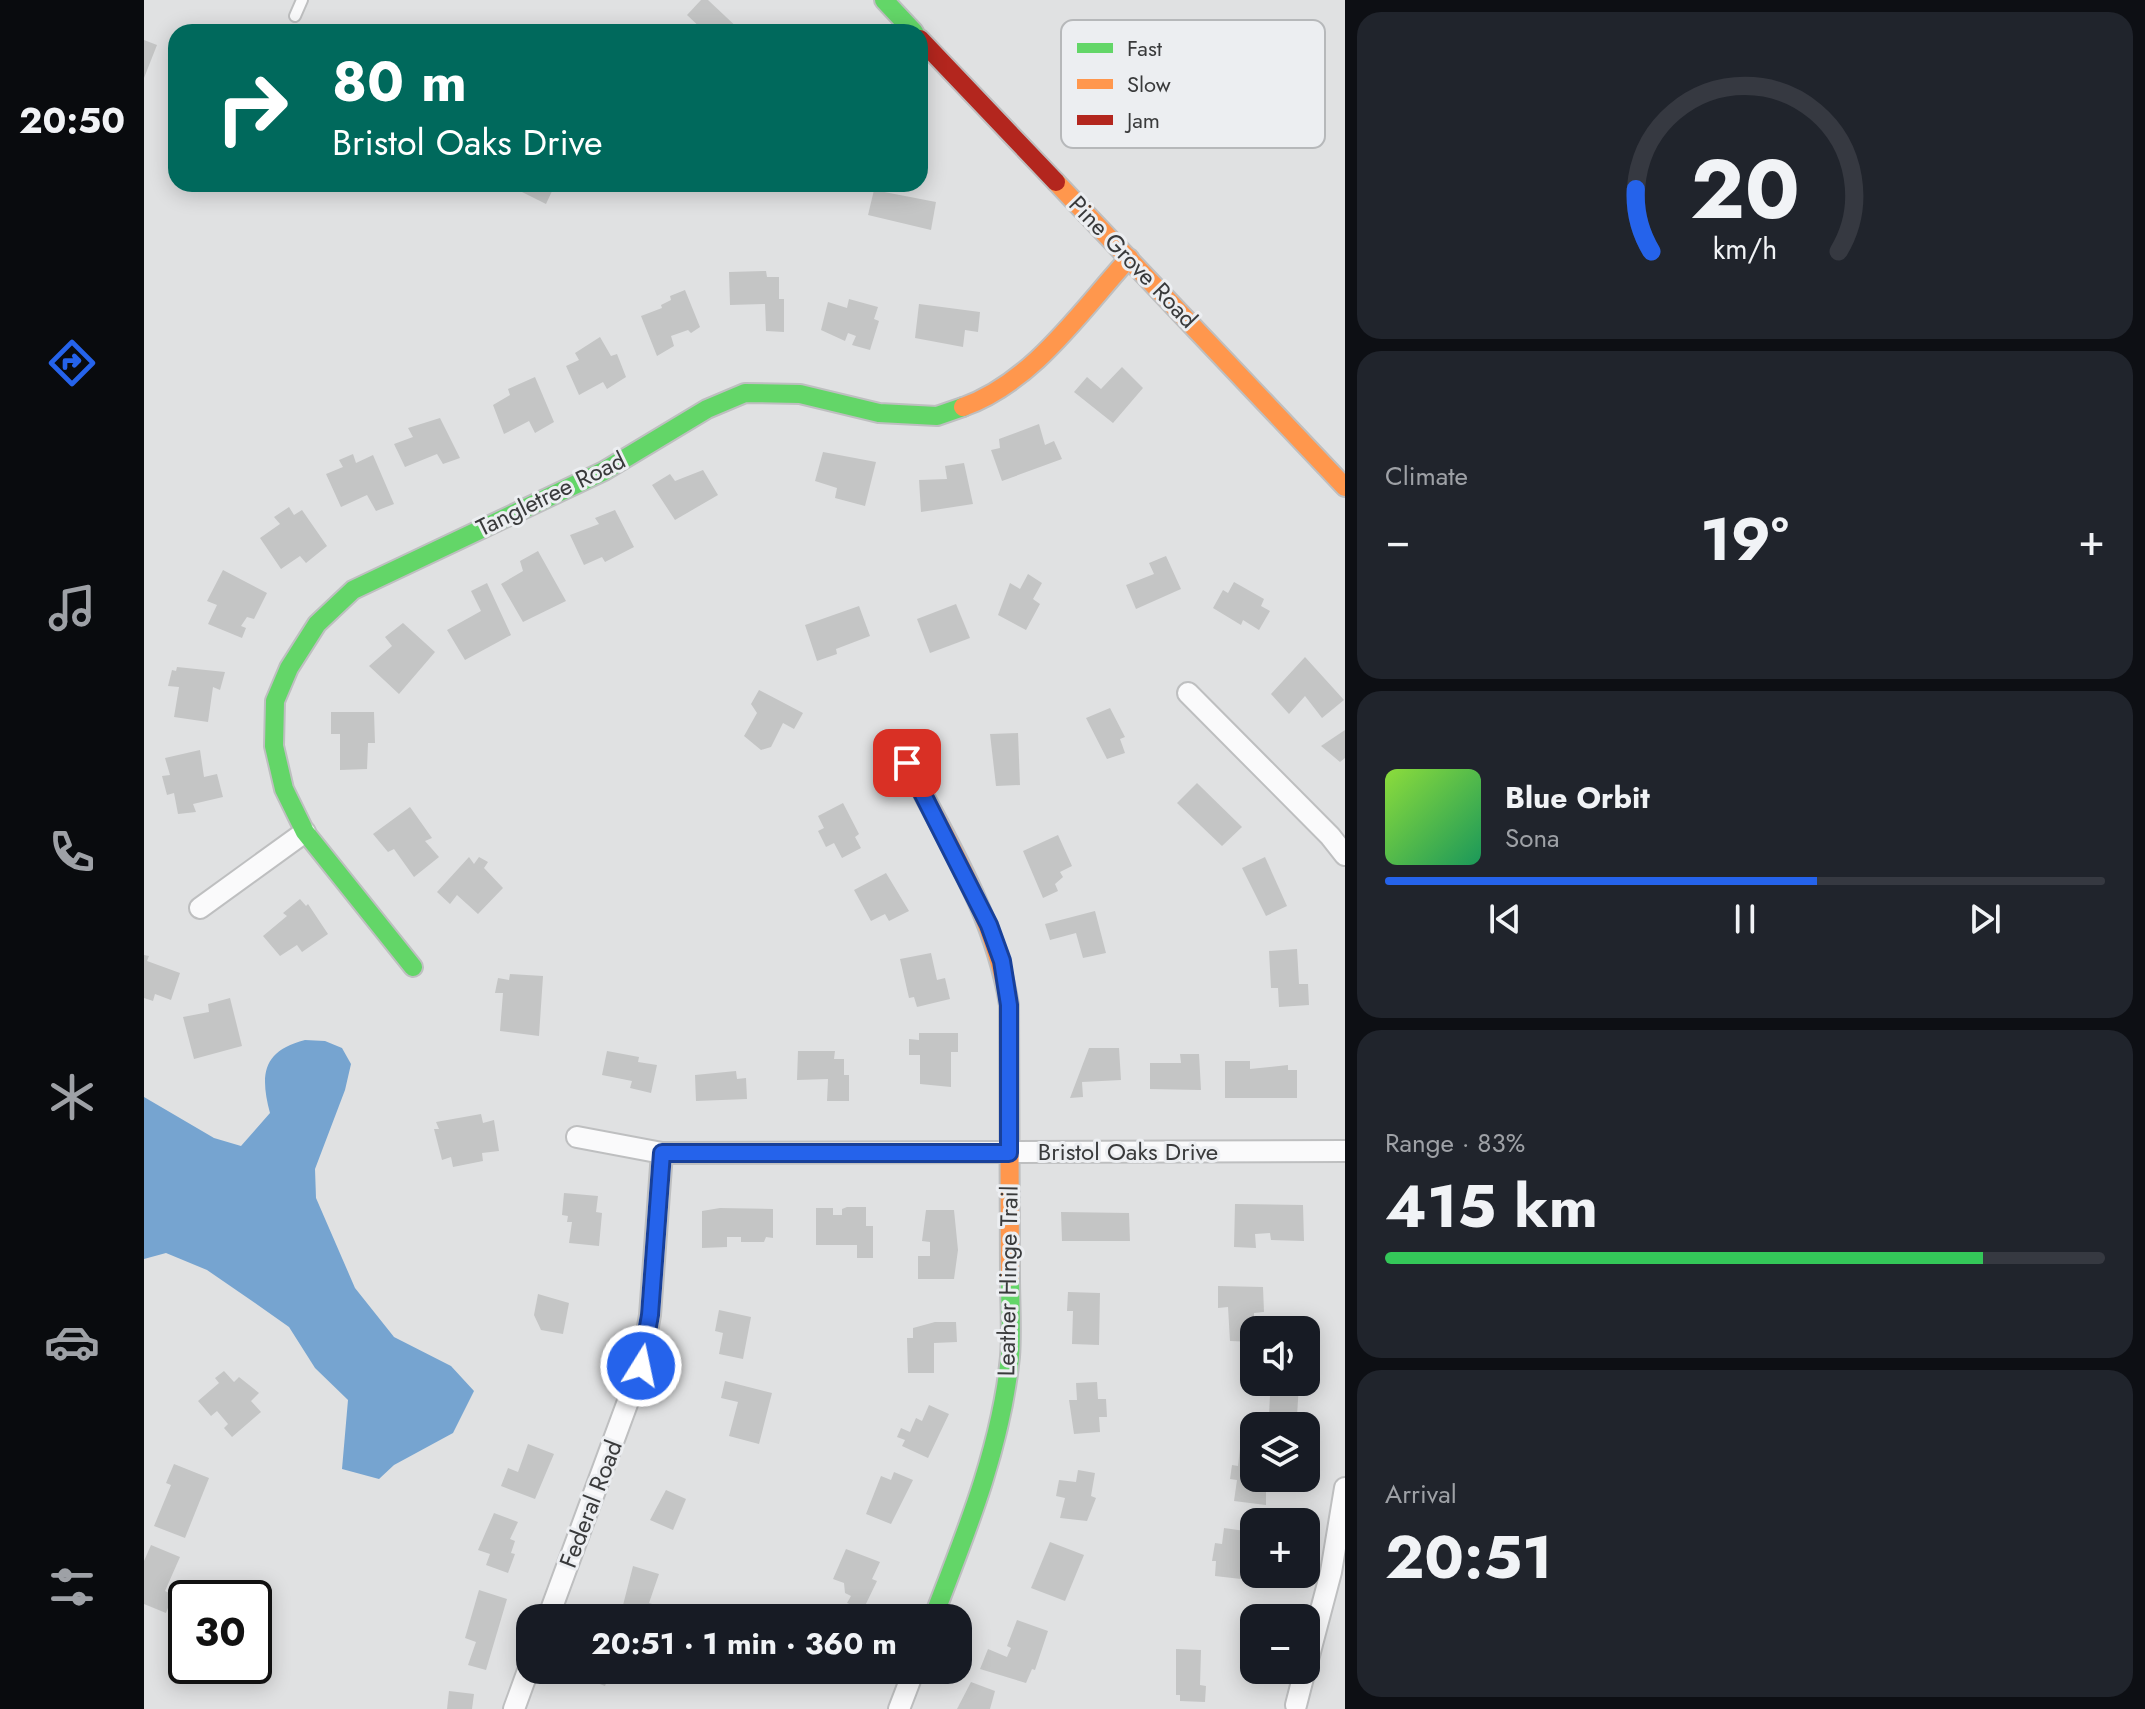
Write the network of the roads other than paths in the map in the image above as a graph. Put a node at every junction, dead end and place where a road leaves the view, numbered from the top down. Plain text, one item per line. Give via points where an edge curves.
1 (302, 0) edge
2 (884, 0) edge
3 (295, 16) dead end
4 (906, 24) edge
5 (928, 47) edge
6 (1129, 258) junction
7 (1345, 487) edge
8 (1188, 693) dead end
9 (907, 763) dead end
10 (305, 832) junction
11 (1345, 855) edge
12 (200, 908) dead end
13 (413, 967) dead end
14 (577, 1137) dead end
15 (1345, 1151) edge
16 (662, 1153) junction
17 (1009, 1153) junction
18 (1345, 1488) edge
19 (553, 1604) edge
20 (938, 1604) edge
21 (1320, 1615) edge
22 (523, 1684) edge
23 (909, 1684) edge
24 (1302, 1684) edge
25 (1296, 1705) dead end
26 (514, 1709) edge
27 (899, 1709) edge

1 - 3 lane
2 - 4 street
5 - 6 street, Pine Grove Road
6 - 7 street, Pine Grove Road
6 - 10 street, Tangletree Road via 1032,365 991,397 937,416 879,413 800,394 745,393 707,409 604,471 353,590 317,624 275,701 274,746 284,789
8 - 11 street
9 - 17 street, Leather Hinge Trail via 1002,961 1009,1005
10 - 12 street
10 - 13 street, Tangletree Road
14 - 16 street, Bristol Oaks Drive
15 - 17 street, Bristol Oaks Drive
16 - 17 street, Bristol Oaks Drive
16 - 19 street, Federal Road via 641,1366
17 - 20 street, Leather Hinge Trail via 1010,1354 1005,1408 987,1474
18 - 21 street
22 - 26 street
23 - 27 street
24 - 25 street

